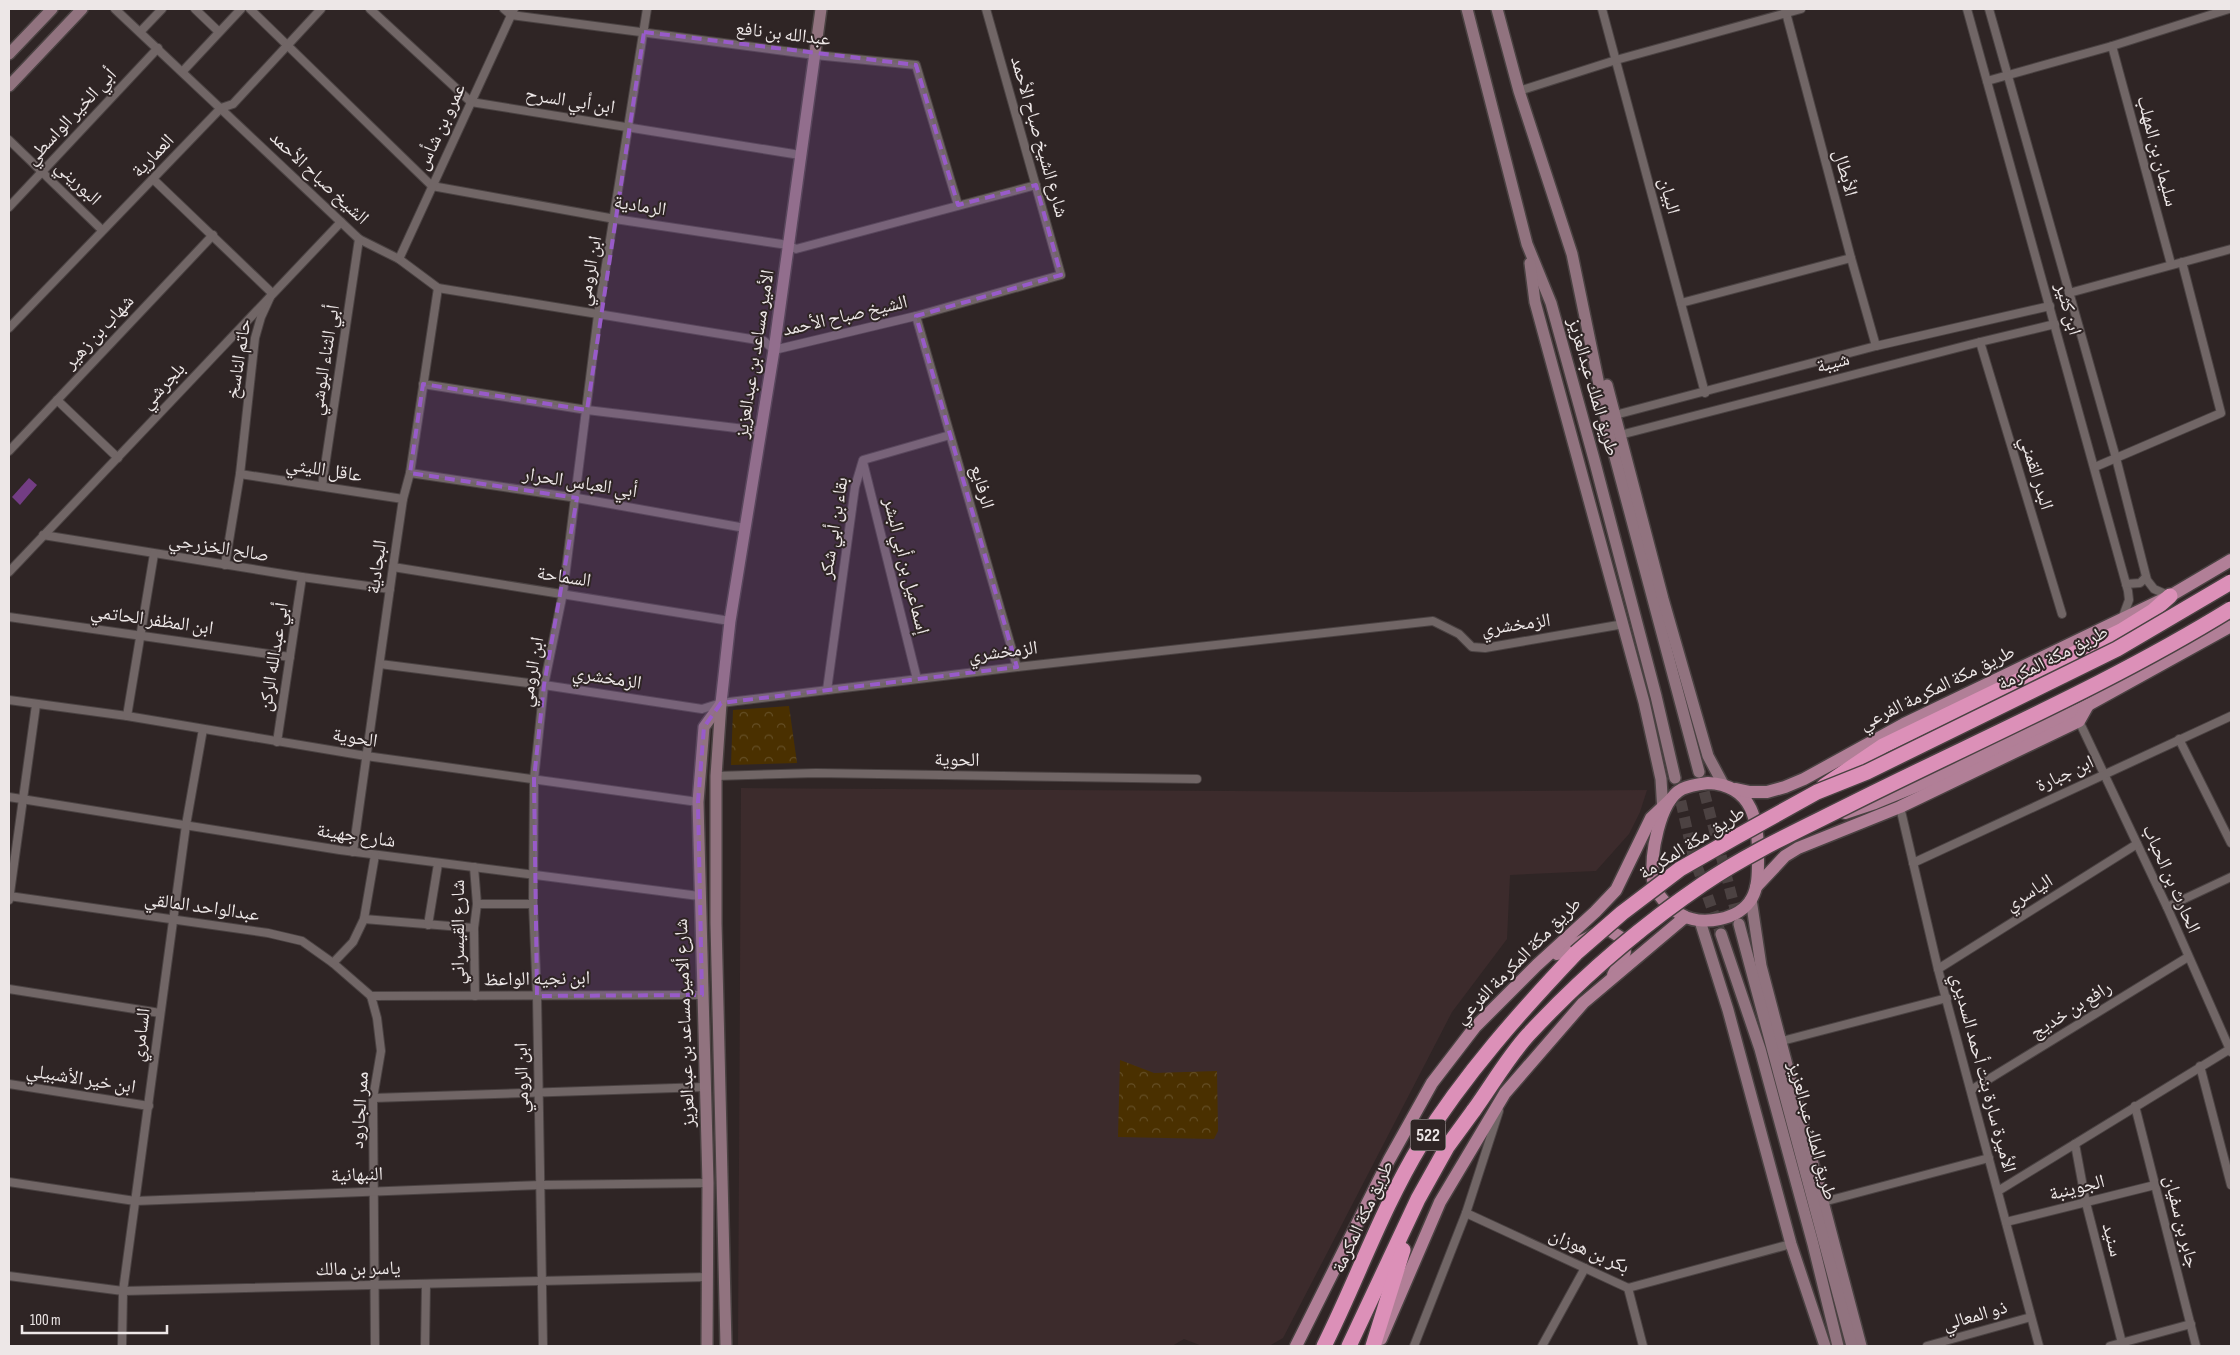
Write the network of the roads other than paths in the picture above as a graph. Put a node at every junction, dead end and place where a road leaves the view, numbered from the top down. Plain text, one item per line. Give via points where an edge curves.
1 (52, 9) edge
2 (82, 9) edge
3 (115, 9) edge
4 (162, 9) edge
5 (195, 9) edge
6 (241, 9) edge
7 (250, 9) edge
8 (321, 9) edge
9 (370, 9) edge
10 (504, 9) edge
11 (647, 9) edge
12 (821, 9) edge
13 (986, 9) edge
14 (1467, 9) edge
15 (1497, 9) edge
16 (1602, 9) edge
17 (1801, 9) edge
18 (1967, 9) edge
19 (1989, 9) edge
20 (2229, 9) edge
21 (1786, 11) edge
22 (512, 12) edge
23 (218, 31) junction
24 (140, 32) junction
25 (644, 32) junction
26 (289, 44) junction
27 (2112, 46) junction
28 (10, 48) edge
29 (158, 48) junction
30 (815, 55) junction
31 (1616, 60) junction
32 (183, 71) junction
33 (2006, 75) junction
34 (1987, 81) junction
35 (9, 86) edge
36 (1520, 91) junction
37 (471, 102) junction
38 (221, 108) junction
39 (629, 127) junction
40 (9, 140) edge
41 (800, 155) junction
42 (42, 172) junction
43 (153, 179) junction
44 (1036, 185) junction
45 (432, 186) junction
46 (958, 205) junction
47 (9, 207) edge
48 (615, 219) junction
49 (341, 222) junction
50 (102, 230) junction
51 (213, 235) junction
52 (359, 239) junction
53 (1527, 244) junction
54 (788, 245) junction
55 (2231, 249) edge
56 (1572, 254) junction
57 (1851, 258) junction
58 (399, 259) junction
59 (2182, 262) junction
60 (2171, 264) junction
61 (1061, 275) joint
62 (438, 288) junction
63 (2069, 292) junction
64 (272, 294) junction
65 (1681, 303) junction
66 (2050, 306) junction
67 (598, 315) junction
68 (916, 316) junction
69 (2055, 324) junction
70 (9, 328) edge
71 (1980, 342) junction
72 (1876, 346) junction
73 (774, 350) junction
74 (422, 384) junction
75 (1705, 392) junction
76 (57, 400) junction
77 (586, 410) junction
78 (1614, 415) junction
79 (761, 431) junction
80 (950, 435) junction
81 (1620, 435) junction
82 (9, 451) edge
83 (118, 458) junction
84 (2116, 458) junction
85 (863, 460) junction
86 (2095, 467) junction
87 (410, 473) junction
88 (240, 474) junction
89 (322, 486) junction
90 (577, 498) junction
91 (404, 499) junction
92 (745, 528) junction
93 (43, 535) junction
94 (154, 554) junction
95 (2231, 560) edge
96 (225, 565) junction
97 (393, 567) junction
98 (9, 572) edge
99 (302, 577) junction
100 (2146, 577) junction
101 (2231, 582) edge
102 (2126, 584) junction
103 (390, 589) junction
104 (563, 593) junction
105 (2170, 596) junction
106 (2231, 609) edge
107 (2062, 614) dead end
108 (9, 616) edge
109 (2122, 618) junction
110 (730, 621) junction
111 (1624, 624) junction
112 (2231, 626) edge
113 (140, 635) junction
114 (290, 657) junction
115 (380, 664) junction
116 (1017, 667) junction
117 (917, 679) junction
118 (544, 685) junction
119 (826, 690) junction
120 (9, 700) edge
121 (721, 703) junction
122 (36, 705) junction
123 (2088, 705) junction
124 (127, 716) junction
125 (2231, 716) edge
126 (2079, 721) junction
127 (204, 729) junction
128 (2179, 739) junction
129 (277, 742) junction
130 (366, 756) junction
131 (1699, 772) tunnel mouth
132 (2104, 773) junction
133 (716, 776) junction
134 (1675, 778) tunnel mouth
135 (534, 779) junction
136 (1197, 779) dead end
137 (1723, 784) junction
138 (1736, 789) junction
139 (1817, 792) junction
140 (9, 797) edge
141 (24, 800) junction
142 (698, 802) junction
143 (1665, 807) junction
144 (1900, 807) junction
145 (1818, 821) junction
146 (186, 825) junction
147 (2231, 843) edge
148 (2138, 844) junction
149 (353, 852) junction
150 (375, 855) junction
151 (1913, 863) junction
152 (438, 864) junction
153 (474, 867) junction
154 (532, 876) junction
155 (2231, 877) edge
156 (1756, 887) junction
157 (9, 896) edge
158 (699, 896) junction
159 (1752, 899) junction
160 (9, 900) edge
161 (478, 904) junction
162 (533, 904) junction
163 (2167, 907) junction
164 (1685, 917) junction
165 (174, 919) junction
166 (364, 919) junction
167 (1700, 921) junction
168 (1739, 924) tunnel mouth
169 (428, 925) junction
170 (474, 928) junction
171 (1721, 934) tunnel mouth
172 (2188, 957) junction
173 (718, 961) junction
174 (702, 962) junction
175 (333, 963) junction
176 (1537, 965) junction
177 (1938, 969) junction
178 (1609, 981) junction
179 (9, 989) edge
180 (702, 995) junction
181 (371, 996) junction
182 (475, 996) junction
183 (537, 996) junction
184 (1946, 998) junction
185 (160, 1013) junction
186 (1782, 1041) junction
187 (2231, 1050) edge
188 (2200, 1066) junction
189 (9, 1084) edge
190 (705, 1087) junction
191 (1971, 1090) junction
192 (538, 1092) junction
193 (1505, 1094) junction
194 (374, 1098) junction
195 (149, 1106) junction
196 (2135, 1106) junction
197 (2075, 1144) junction
198 (1989, 1158) junction
199 (9, 1182) edge
200 (708, 1183) junction
201 (541, 1185) junction
202 (2155, 1185) junction
203 (2231, 1185) edge
204 (373, 1190) junction
205 (1998, 1191) junction
206 (1418, 1199) junction
207 (135, 1201) junction
208 (1824, 1202) junction
209 (2086, 1203) junction
210 (1466, 1213) junction
211 (2006, 1222) junction
212 (1790, 1244) junction
213 (1585, 1268) junction
214 (9, 1276) edge
215 (708, 1277) junction
216 (541, 1281) junction
217 (426, 1284) junction
218 (373, 1285) junction
219 (1628, 1288) junction
220 (123, 1291) junction
221 (2032, 1317) junction
222 (2190, 1324) junction
223 (2122, 1343) junction
224 (1296, 1344) edge
225 (122, 1346) edge
226 (375, 1346) edge
227 (425, 1346) edge
228 (543, 1346) edge
229 (707, 1346) edge
230 (726, 1346) edge
231 (1324, 1346) edge
232 (1349, 1346) edge
233 (1374, 1346) edge
234 (1378, 1346) edge
235 (1414, 1346) edge
236 (1542, 1346) edge
237 (1643, 1346) edge
238 (1825, 1346) edge
239 (1838, 1346) edge
240 (1852, 1346) edge
241 (1861, 1346) edge
242 (1927, 1346) edge
243 (2039, 1346) edge
244 (2110, 1346) edge
245 (2196, 1346) edge

1 - 28 main road
2 - 35 main road
3 - 24 street, الشيخ صباح الأحمد
4 - 24 street
5 - 23 street
6 - 23 street
7 - 26 street
8 - 26 street, العمارية
9 - 37 street
10 - 22 street
11 - 25 street, ابن الرومي
12 - 30 main road, الأمير مساعد بن عبدالعزيز
13 - 44 street, شارع الشيخ صباح الأحمد
14 - 53 main road, طريق الملك عبدالعزيز
15 - 36 main road, طريق الملك عبدالعزيز
16 - 31 street, البيان
17 - 21 street
18 - 34 street, ابن كثير
19 - 33 street, ابن كثير
20 - 27 street
21 - 31 street
21 - 57 street, الأبطال
22 - 25 street, عبدالله بن نافع
22 - 37 street, عمرو بن شأس
23 - 32 street
24 - 29 street, الشيخ صباح الأحمد
25 - 30 street, عبدالله بن نافع
25 - 39 street, ابن الرومي
26 - 38 street, العمارية via 233,104
26 - 45 street
27 - 33 street
27 - 60 street, سليمان بن المهلب
29 - 32 street, الشيخ صباح الأحمد
29 - 42 street, أبي الخير الواسطي
30 - 41 main road, الأمير مساعد بن عبدالعزيز
30 - 46 street, عبدالله بن نافع via 916,65
31 - 36 street
31 - 65 street, البيان
32 - 38 street, الشيخ صباح الأحمد
33 - 34 street
33 - 63 street, ابن كثير
34 - 66 street, ابن كثير
36 - 56 main road, طريق الملك عبدالعزيز
37 - 39 street, ابن أبي السرح
37 - 45 street, عمرو بن شأس
38 - 43 street, العمارية
38 - 49 street, الشيخ صباح الأحمد
39 - 41 street, ابن أبي السرح
39 - 48 street, ابن الرومي
40 - 42 street, البوريني
41 - 54 main road, الأمير مساعد بن عبدالعزيز
42 - 47 street, أبي الخير الواسطي
42 - 50 street, البوريني
43 - 50 street, العمارية
43 - 51 street
44 - 46 street, الرمادية
44 - 61 street, شارع الشيخ صباح الأحمد
45 - 48 street, الرمادية
45 - 58 street, عمرو بن شأس
46 - 54 street, الرمادية via 796,249
48 - 54 street, الرمادية
48 - 67 street, ابن الرومي
49 - 52 street, الشيخ صباح الأحمد
49 - 64 street, بلجرشي
50 - 70 street, العمارية
51 - 64 street
51 - 76 street, شهاب بن زهير
52 - 58 street, الشيخ صباح الأحمد
52 - 89 street, أبي الثناء البوشي
53 - 111 main road via 1535,302
53 - 134 main road, طريق الملك عبدالعزيز via 1551,303 1592,450
54 - 73 main road, الأمير مساعد بن عبدالعزيز
55 - 59 street
56 - 78 main road
56 - 131 main road, طريق الملك عبدالعزيز via 1610,438
57 - 65 street
57 - 72 street, الأبطال
58 - 62 street, الشيخ صباح الأحمد
59 - 60 street
59 - 84 street via 2221,413
60 - 63 street
61 - 68 street, الشيخ صباح الأحمد
62 - 67 street, الشيخ صباح الأحمد
62 - 74 street, البجادية
63 - 84 street, ابن كثير
64 - 83 street, بلجرشي
64 - 88 street, حاتم الناسخ via 256,338
65 - 75 street, البيان
66 - 69 street, ابن كثير
66 - 72 street, شيبة
67 - 73 street, الشيخ صباح الأحمد via 764,341
67 - 77 street, ابن الرومي
68 - 73 street, الشيخ صباح الأحمد
68 - 80 street, الرفايع
69 - 71 street, شيبة
69 - 86 street, ابن كثير
71 - 81 street, شيبة
71 - 107 street, البدر القمني
72 - 75 street, شيبة
73 - 79 main road, الأمير مساعد بن عبدالعزيز
74 - 77 street
74 - 87 street, البجادية
75 - 78 street, شيبة
76 - 82 street, شهاب بن زهير
76 - 83 street
77 - 79 street
77 - 90 street, ابن الرومي
78 - 81 main road
79 - 92 main road, الأمير مساعد بن عبدالعزيز
80 - 85 street, بقاء بن أبي شكر
80 - 116 street, الرفايع
81 - 137 main road via 1708,756
83 - 93 street, بلجرشي
84 - 86 street
84 - 100 street, ابن كثير
85 - 117 street, إسماعيل بن أبي البشر
85 - 119 street, بقاء بن أبي شكر via 855,487
86 - 102 street, ابن كثير
87 - 90 street, أبي العباس الحرار
87 - 91 street, البجادية
88 - 89 street, عاقل الليثي
88 - 96 street, حاتم الناسخ
89 - 91 street, عاقل الليثي
90 - 92 street, أبي العباس الحرار
90 - 104 street, ابن الرومي
91 - 97 street, البجادية
92 - 110 main road, الأمير مساعد بن عبدالعزيز
93 - 94 street, صالح الخزرجي
93 - 98 street, بلجرشي
94 - 96 street, صالح الخزرجي
94 - 113 street
95 - 105 main road, طريق مكة المكرمة الفرعي
96 - 99 street, صالح الخزرجي
97 - 103 street, البجادية
97 - 104 street, السماحة
99 - 103 street, صالح الخزرجي
99 - 114 street, أبي عبدالله الركن
100 - 102 street via 2140,583
100 - 105 street via 2154,589
101 - 139 highway, طريق مكة المكرمة, bridge via 2117,649 1867,772
102 - 109 street, ابن كثير via 2129,600
103 - 115 street, البجادية
104 - 110 street, السماحة
104 - 118 street, ابن الرومي
105 - 109 main road, طريق مكة المكرمة الفرعي
105 - 139 highway, bridge via 2121,631 1883,746
106 - 145 highway, bridge via 2131,667
108 - 113 street, ابن المظفر الحاتمي
109 - 138 main road, طريق مكة المكرمة الفرعي via 1896,728 1785,787 1767,792
110 - 121 main road, الأمير مساعد بن عبدالعزيز
111 - 116 street, الزمخشري via 1485,648 1472,647 1459,634 1433,621
111 - 143 main road
112 - 123 main road
113 - 114 street, ابن المظفر الحاتمي
113 - 124 street
114 - 129 street, أبي عبدالله الركن
115 - 118 street, الزمخشري
115 - 130 street, البجادية
116 - 117 street, الزمخشري
117 - 119 street, الزمخشري
118 - 121 street, الزمخشري via 702,710
118 - 135 street, ابن الرومي
119 - 121 street, الزمخشري
120 - 122 street, الحوية
121 - 133 main road, الأمير مساعد بن عبدالعزيز
121 - 142 main road, شارع ألامير مساعد بن عبدالعزيز via 704,727
122 - 124 street, الحوية
122 - 141 street
123 - 126 main road
123 - 145 main road, bridge via 1929,781
124 - 127 street, الحوية
125 - 128 street, ابن جبارة
126 - 132 street, الحارث بن الحباب
126 - 144 main road
127 - 129 street, الحوية
127 - 146 street, السامري
128 - 132 street, ابن جبارة
128 - 147 street
129 - 130 street, الحوية
130 - 135 street, الحوية
130 - 149 street, البجادية
132 - 148 street, الحارث بن الحباب
132 - 151 street, ابن جبارة
133 - 136 street, الحوية via 816,773
133 - 173 main road, الأمير مساعد بن عبدالعزيز
135 - 142 street, الحوية
135 - 154 street, ابن الرومي
137 - 138 main road
137 - 143 main road via 1682,789
138 - 156 main road via 1753,813 1758,830
139 - 231 highway, طريق مكة المكرمة / 522, bridge via 1680,870 1622,913 1576,952 1515,1018 1422,1144 1389,1205
140 - 141 street, شارع جهينة
141 - 146 street, شارع جهينة
141 - 157 street
142 - 158 main road, شارع ألامير مساعد بن عبدالعزيز
143 - 164 main road via 1655,849 1653,880 1668,906
143 - 176 main road, طريق مكة المكرمة الفرعي via 1651,818 1616,890
144 - 151 street, الأميرة سارة بنت أحمد السديري
144 - 156 main road via 1798,848 1785,856
145 - 206 highway, bridge via 1704,883 1599,966 1527,1036 1447,1147
146 - 149 street, شارع جهينة
146 - 165 street, السامري
148 - 163 street, الحارث بن الحباب
148 - 177 street, الياسري
149 - 150 street, شارع جهينة
150 - 152 street, شارع جهينة
150 - 166 street
151 - 177 street, الأميرة سارة بنت أحمد السديري
152 - 153 street, شارع جهينة
152 - 169 street
153 - 154 street, شارع جهينة
153 - 161 street, شارع القيسراني
154 - 158 street, شارع جهينة
154 - 162 street, ابن الرومي
155 - 163 street
156 - 159 main road
157 - 160 street
157 - 165 street, عبدالواحد المالقي
158 - 174 main road, شارع ألامير مساعد بن عبدالعزيز
159 - 167 main road via 1737,912 1719,920
159 - 186 main road via 1761,966
161 - 162 street
161 - 170 street, شارع القيسراني
162 - 183 street, ابن الرومي
163 - 172 street, الحارث بن الحباب
164 - 167 main road
164 - 178 main road
165 - 175 street, عبدالواحد المالقي via 302,941
165 - 185 street, السامري
166 - 169 street
166 - 175 street via 353,942
167 - 212 main road via 1728,1010
168 - 240 main road, طريق الملك عبدالعزيز
169 - 170 street
170 - 182 street, شارع القيسراني
171 - 239 main road, طريق الملك عبدالعزيز via 1760,1049
172 - 187 street, الحارث بن الحباب
172 - 191 street, رافع بن خديج
173 - 174 main road via 709,958
173 - 230 main road, الأمير مساعد بن عبدالعزيز
174 - 180 main road, شارع ألامير مساعد بن عبدالعزيز
175 - 181 street, عبدالواحد المالقي
176 - 178 main road via 1595,934 1609,930 1620,937 1625,952
176 - 224 main road, طريق مكة المكرمة الفرعي via 1475,1027 1432,1084 1389,1160
177 - 184 street, الأميرة سارة بنت أحمد السديري
178 - 193 main road via 1583,1003
179 - 185 street
180 - 183 street, ابن نجيه الواعظ
180 - 190 main road, شارع ألامير مساعد بن عبدالعزيز
181 - 182 street, ابن نجيه الواعظ
181 - 194 street, ممر الجارود via 381,1052
182 - 183 street, ابن نجيه الواعظ
183 - 192 street, ابن الرومي
184 - 186 street
184 - 191 street, الأميرة سارة بنت أحمد السديري
185 - 195 street, السامري
186 - 208 main road
187 - 188 street
188 - 196 street
188 - 203 street
189 - 195 street, ابن خير الأشبيلي
190 - 192 street
190 - 200 main road, شارع ألامير مساعد بن عبدالعزيز
191 - 198 street, الأميرة سارة بنت أحمد السديري
192 - 194 street
192 - 201 street, ابن الرومي
193 - 210 street
193 - 234 main road via 1440,1202
194 - 204 street, ممر الجارود
195 - 207 street, السامري
196 - 197 street
196 - 202 street, جابر بن سفيان
197 - 205 street
197 - 209 street, سنيد
198 - 205 street, الأميرة سارة بنت أحمد السديري
198 - 208 street
199 - 207 street, النبهانية
200 - 201 street, النبهانية
200 - 215 main road, شارع ألامير مساعد بن عبدالعزيز
201 - 204 street, النبهانية
201 - 216 street, ابن الرومي
202 - 209 street, الجوينبة
202 - 222 street, جابر بن سفيان
204 - 207 street, النبهانية
204 - 218 street, ممر الجارود
205 - 211 street, الأميرة سارة بنت أحمد السديري
206 - 232 highway
206 - 233 highway
207 - 220 street, السامري
208 - 241 main road
209 - 211 street, الجوينبة
209 - 223 street, سنيد
210 - 213 street, بكر بن هوزان
210 - 235 street
211 - 221 street, الأميرة سارة بنت أحمد السديري
212 - 219 street, بكر بن هوزان
212 - 238 main road
213 - 219 street, بكر بن هوزان
213 - 236 street
214 - 220 street, ياسر بن مالك
215 - 216 street, ياسر بن مالك
215 - 229 main road, شارع ألامير مساعد بن عبدالعزيز
216 - 217 street, ياسر بن مالك
216 - 228 street, ابن الرومي
217 - 218 street, ياسر بن مالك
217 - 227 street
218 - 220 street, ياسر بن مالك
218 - 226 street, ممر الجارود
219 - 237 street
220 - 225 street, السامري
221 - 242 street, ذو المعالي
221 - 243 street, الأميرة سارة بنت أحمد السديري
222 - 223 street
222 - 245 street, جابر بن سفيان
223 - 244 street

